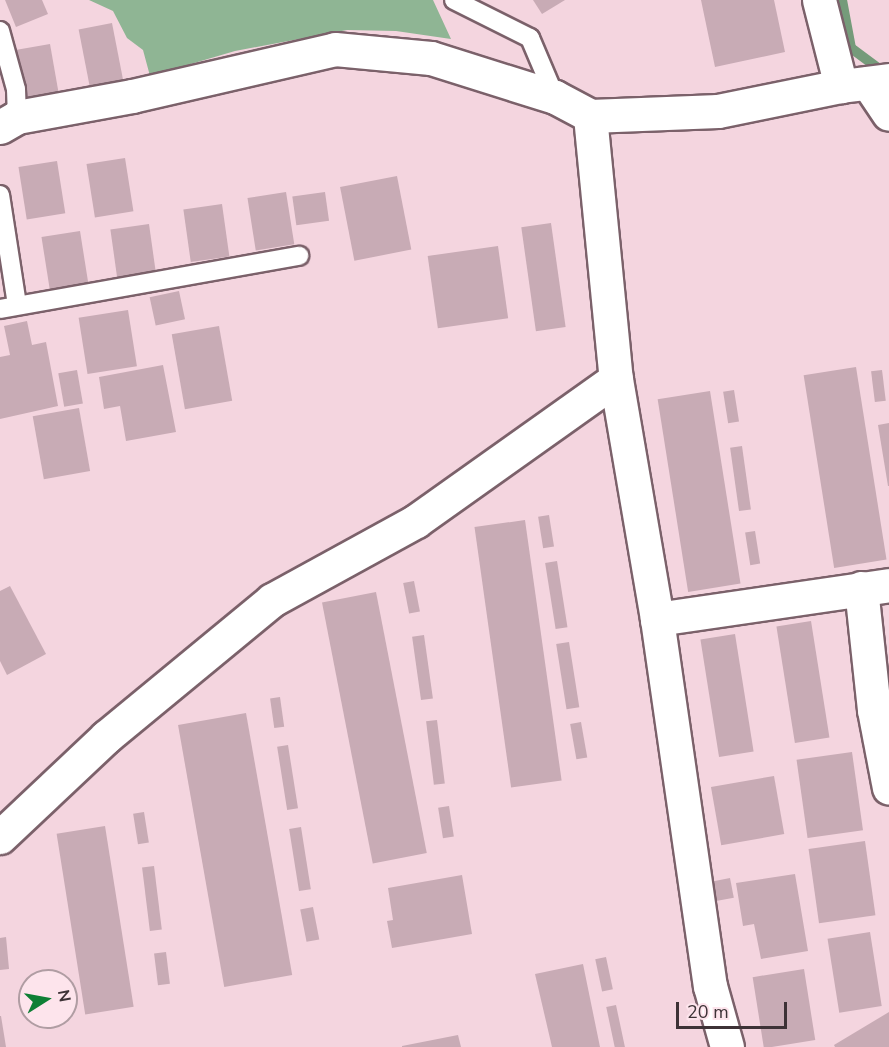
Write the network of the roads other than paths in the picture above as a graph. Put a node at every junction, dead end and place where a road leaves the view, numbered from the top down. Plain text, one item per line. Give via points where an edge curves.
1 (454, 0) edge
2 (819, 0) edge
3 (0, 31) edge
4 (870, 83) edge
5 (555, 97) junction
6 (889, 114) edge
7 (590, 116) junction
8 (8, 122) edge
9 (0, 195) edge
10 (299, 256) dead end
11 (8, 307) edge
12 (616, 379) junction
13 (875, 587) edge
14 (657, 619) junction
15 (889, 788) edge
16 (0, 837) edge
17 (727, 1047) edge

1 - 5 lane via 530,38
2 - 4 street
3 - 8 lane via 16,89
4 - 6 street
4 - 7 street via 718,111
5 - 7 street
5 - 8 street via 431,58 335,49
7 - 12 street
9 - 11 lane
10 - 11 lane via 33,306
12 - 14 street
12 - 16 street via 416,521 272,600 106,737
13 - 14 street
13 - 15 street via 874,710
14 - 17 street via 710,986

